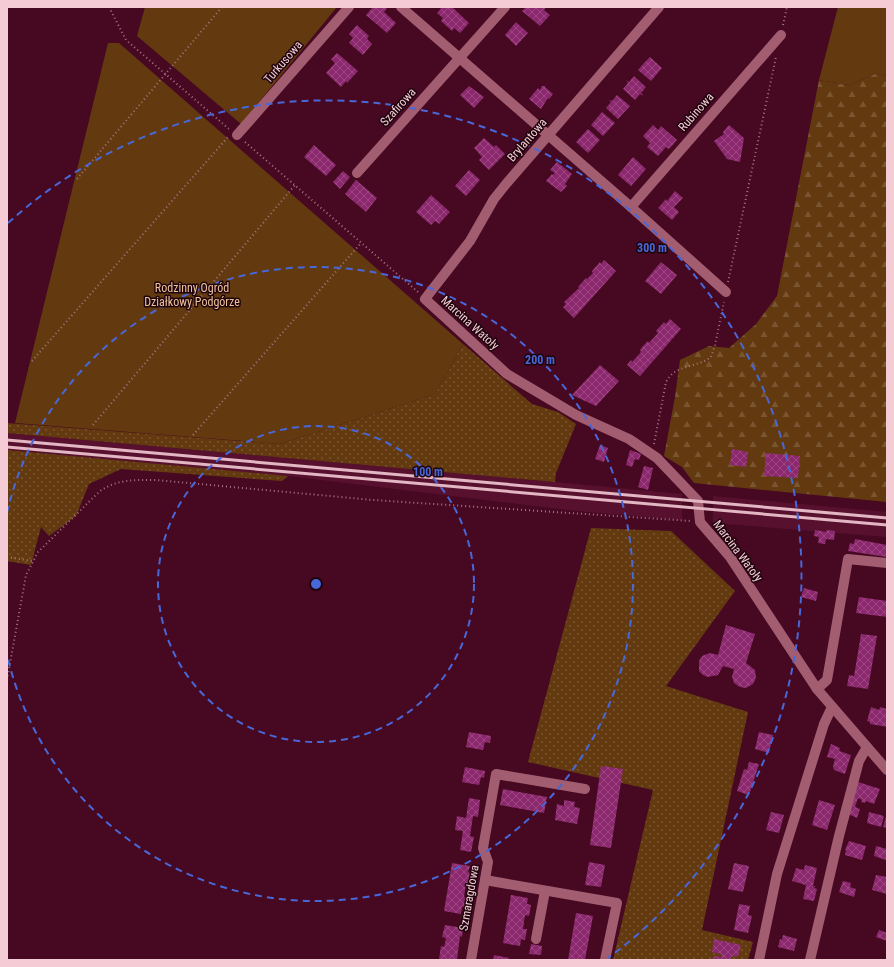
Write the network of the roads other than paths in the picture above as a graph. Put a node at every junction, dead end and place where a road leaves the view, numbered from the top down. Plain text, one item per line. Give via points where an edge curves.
1 (350, 7) edge
2 (401, 7) edge
3 (505, 7) edge
4 (658, 7) edge
5 (781, 35) road end
6 (459, 58) junction
7 (235, 134) road end
8 (549, 135) junction
9 (357, 173) dead end
10 (631, 207) junction
11 (726, 292) road end
12 (425, 299) joint
13 (887, 563) edge
14 (817, 689) junction
15 (832, 706) junction
16 (867, 747) junction
17 (887, 770) edge
18 (585, 789) dead end
19 (485, 880) junction
20 (546, 891) junction
21 (536, 939) dead end
22 (471, 960) edge
23 (605, 960) edge
24 (759, 960) edge
25 (810, 960) edge

1 - 7 street, Turkusowa
2 - 6 street
3 - 6 street, Szafirowa
4 - 8 street, Brylantowa
5 - 10 street, Rubinowa
6 - 8 street
6 - 9 street, Szafirowa
8 - 10 street
8 - 12 street, Brylantowa via 494,199 470,241
10 - 11 street
12 - 14 street, Marcina Watoły via 507,374 576,415 629,438 657,458 698,502 700,522 730,558
13 - 14 street via 848,559 827,680
14 - 15 street, Marcina Watoły
15 - 16 street, Marcina Watoły
15 - 24 street via 824,724 777,874
16 - 17 street, Marcina Watoły
16 - 25 street via 859,761
18 - 19 street, Szmaragdowa via 496,774 483,848 488,862
19 - 20 street
19 - 22 street, Szmaragdowa
20 - 21 street
20 - 23 street via 617,903

